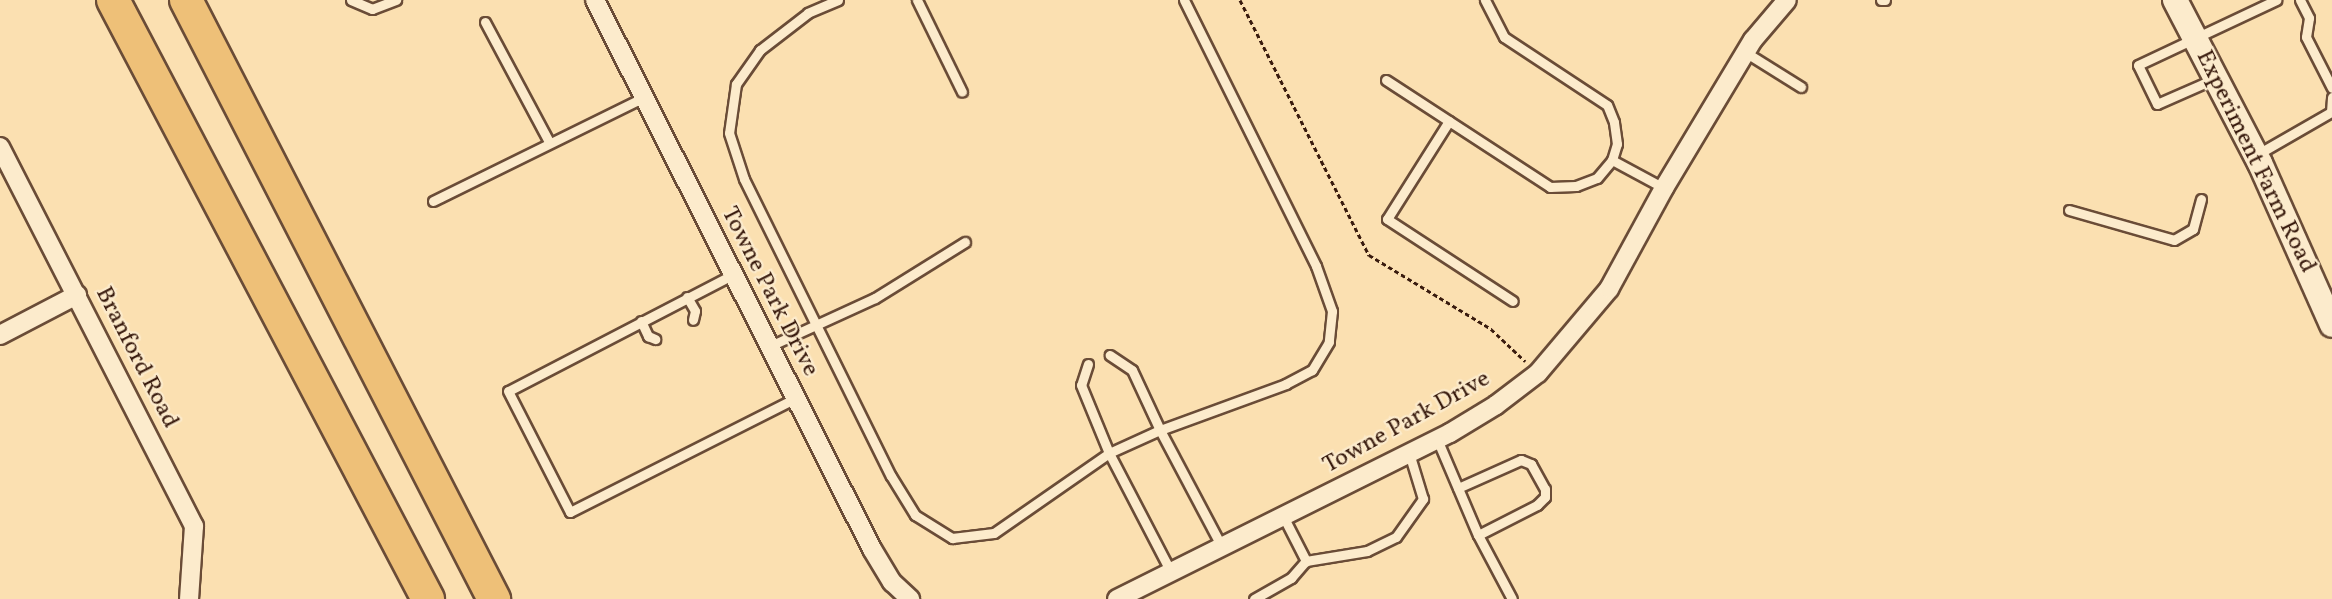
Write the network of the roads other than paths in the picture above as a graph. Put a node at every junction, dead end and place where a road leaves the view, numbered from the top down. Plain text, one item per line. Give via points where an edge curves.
1 (113, 0) edge
2 (186, 0) edge
3 (351, 0) edge
4 (396, 0) edge
5 (595, 0) edge
6 (838, 0) edge
7 (917, 0) edge
8 (1184, 0) edge
9 (1485, 0) edge
10 (1787, 0) edge
11 (2175, 0) edge
12 (2276, 0) edge
13 (2300, 0) edge
14 (485, 22) dead end
15 (2196, 40) junction
16 (1745, 52) junction
17 (2216, 78) junction
18 (1386, 80) dead end
19 (1801, 87) dead end
20 (2332, 88) edge
21 (962, 92) dead end
22 (644, 96) junction
23 (2332, 97) edge
24 (1449, 121) junction
25 (549, 142) junction
26 (0, 147) edge
27 (2256, 155) junction
28 (1612, 160) junction
29 (1664, 188) junction
30 (2201, 199) dead end
31 (433, 201) dead end
32 (2069, 210) dead end
33 (965, 242) dead end
34 (734, 274) junction
35 (77, 295) junction
36 (687, 297) junction
37 (1513, 301) dead end
38 (2327, 301) edge
39 (693, 320) dead end
40 (641, 321) junction
41 (816, 323) junction
42 (2332, 325) edge
43 (0, 335) edge
44 (655, 339) dead end
45 (770, 346) junction
46 (1110, 355) dead end
47 (1088, 364) dead end
48 (796, 398) junction
49 (1160, 430) junction
50 (1437, 439) junction
51 (1109, 453) junction
52 (1409, 453) junction
53 (1458, 488) junction
54 (1283, 516) junction
55 (1478, 535) junction
56 (1222, 547) junction
57 (1306, 561) junction
58 (1171, 572) junction
59 (189, 599) edge
60 (428, 599) edge
61 (494, 599) edge
62 (910, 599) edge
63 (1117, 599) edge
64 (1254, 599) edge
65 (1512, 599) edge

1 - 60 highway
2 - 61 highway
3 - 4 lane via 372,9
5 - 22 street, Towne Park Drive
6 - 41 lane via 808,13 760,50 736,84 729,133 744,179
7 - 21 lane
8 - 49 lane via 1311,256 1332,311 1329,342 1312,370 1286,384
9 - 28 lane via 1504,37 1606,105 1614,122 1617,144
10 - 16 street, Towne Park Drive
11 - 15 street, Experiment Farm Road
12 - 15 lane
13 - 20 lane via 2309,18 2306,37
14 - 25 lane
15 - 17 street, Experiment Farm Road
15 - 17 lane via 2138,65 2157,104
16 - 19 lane
16 - 29 street, Towne Park Drive
17 - 27 street, Experiment Farm Road
18 - 24 lane
22 - 25 lane
22 - 34 street, Towne Park Drive
23 - 27 lane via 2331,112
24 - 28 lane via 1550,187 1576,186 1597,178
24 - 37 lane via 1387,219
25 - 31 lane
26 - 35 street, Branford Road
27 - 38 street, Experiment Farm Road
28 - 29 lane
29 - 50 street, Towne Park Drive via 1610,289 1538,373 1496,405
30 - 32 lane via 2193,229 2175,240
33 - 41 lane via 875,298
34 - 36 lane
34 - 45 street, Towne Park Drive
35 - 43 street
35 - 59 street, Branford Road via 194,526
36 - 39 lane via 695,312
36 - 40 lane
38 - 42 street, Experiment Farm Road
40 - 44 lane via 648,336
40 - 48 lane via 508,391 570,512
41 - 45 lane
41 - 51 lane via 891,476 915,515 952,538 994,533
45 - 48 street, Towne Park Drive
46 - 49 lane via 1132,370
47 - 51 lane via 1081,385
48 - 62 street, Towne Park Drive via 872,549 892,582
49 - 51 lane
49 - 56 lane
50 - 52 street, Towne Park Drive
50 - 53 lane
51 - 58 lane
52 - 54 street, Towne Park Drive
52 - 57 lane via 1423,500 1396,537 1367,551
53 - 55 lane
53 - 55 lane via 1521,460 1531,464 1545,489 1545,497 1537,505
54 - 56 street, Towne Park Drive
54 - 57 lane
55 - 65 lane
56 - 58 street, Towne Park Drive
57 - 64 lane via 1291,578
58 - 63 street, Towne Park Drive

